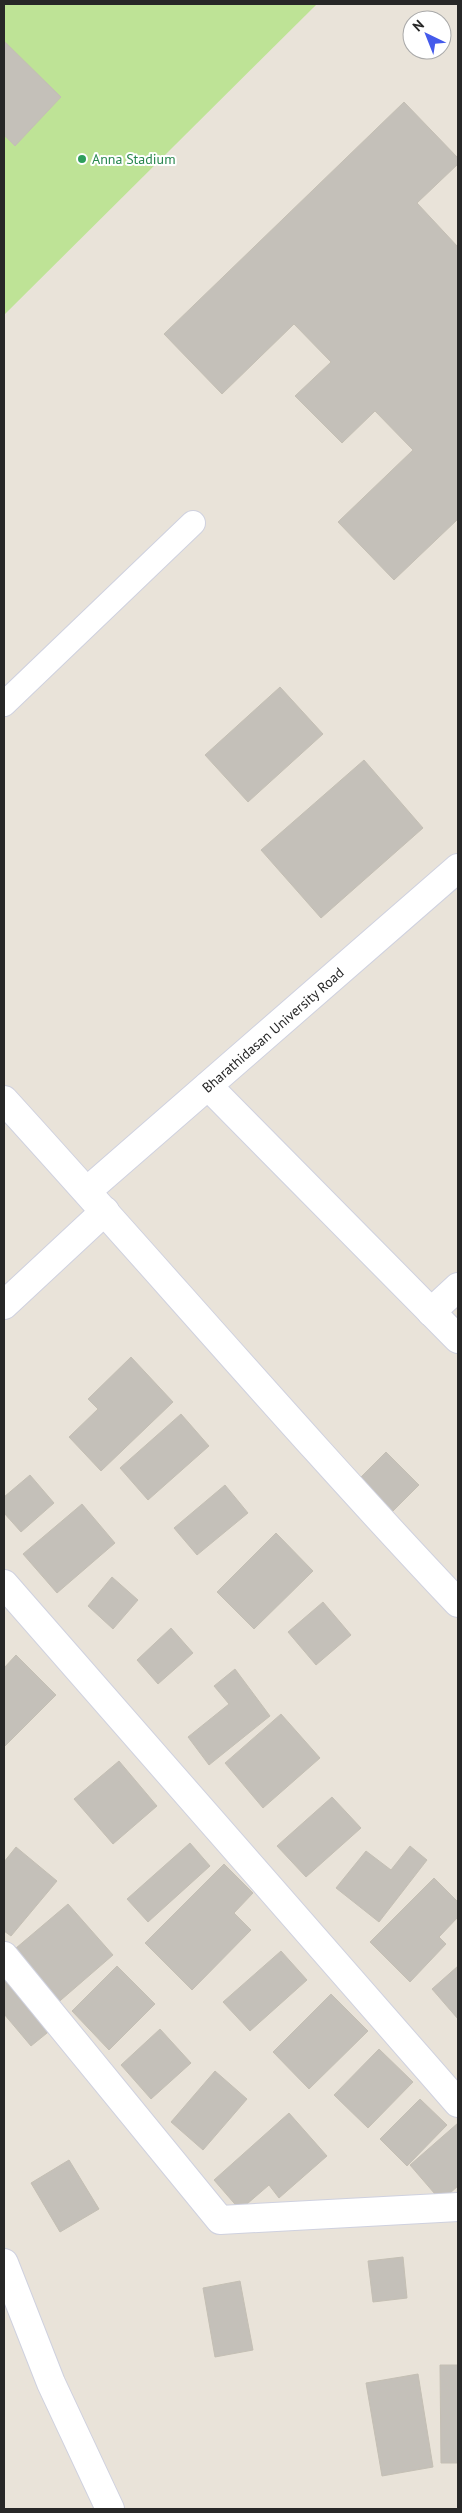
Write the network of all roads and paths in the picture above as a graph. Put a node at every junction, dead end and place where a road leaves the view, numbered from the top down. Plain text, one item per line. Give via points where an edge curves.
1 (193, 523) dead end
2 (4, 704) edge
3 (458, 868) edge
4 (208, 1086) junction
5 (4, 1100) edge
6 (87, 1191) junction
7 (106, 1211) junction
8 (458, 1287) edge
9 (4, 1305) edge
10 (431, 1312) junction
11 (458, 1339) edge
12 (4, 1584) edge
13 (458, 1603) edge
14 (4, 1956) edge
15 (458, 2103) edge
16 (458, 2207) edge
17 (4, 2263) edge
18 (110, 2509) edge

1 - 2 lane
3 - 4 street, Bharathidasan University Road
4 - 6 street, Bharathidasan University Road
4 - 10 street
5 - 6 street
6 - 7 street
7 - 9 street
7 - 13 street via 346,1484
8 - 10 street
10 - 11 street
12 - 15 street
14 - 16 street via 220,2220
17 - 18 street via 51,2383

